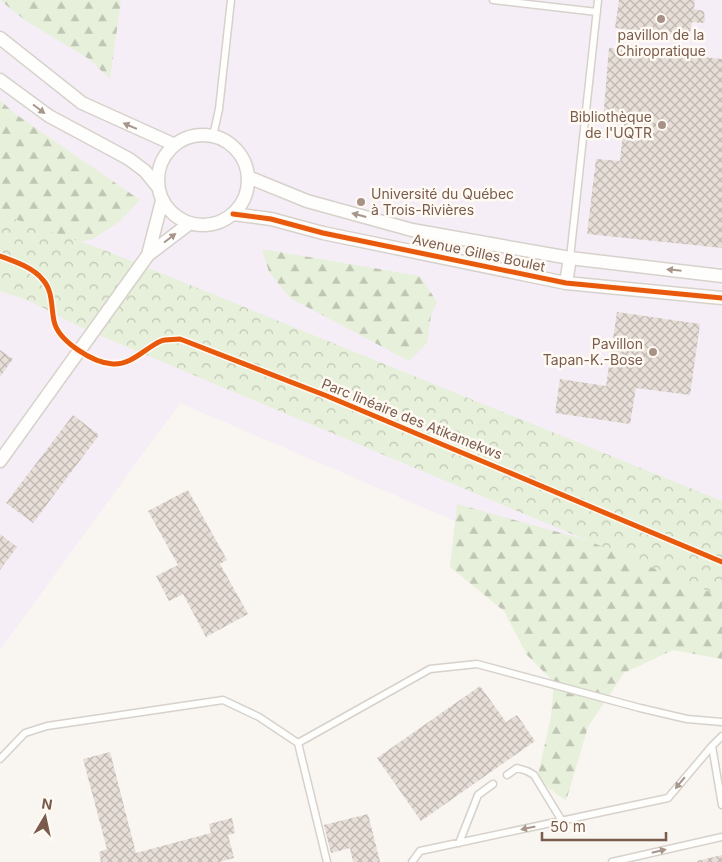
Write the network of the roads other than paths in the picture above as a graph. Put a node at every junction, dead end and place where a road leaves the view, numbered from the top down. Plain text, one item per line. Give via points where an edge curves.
1 (231, 0) edge
2 (493, 0) edge
3 (598, 0) edge
4 (597, 12) junction
5 (0, 38) edge
6 (0, 80) edge
7 (213, 136) junction
8 (175, 145) junction
9 (248, 177) junction
10 (158, 187) junction
11 (162, 201) junction
12 (233, 214) junction
13 (190, 223) junction
14 (148, 255) junction
15 (570, 258) junction
16 (722, 276) edge
17 (566, 283) junction
18 (722, 298) edge
19 (0, 461) edge
20 (722, 722) edge
21 (722, 736) edge
22 (298, 743) junction
23 (712, 746) junction
24 (0, 759) edge
25 (507, 775) dead end
26 (493, 784) dead end
27 (722, 805) edge
28 (562, 821) junction
29 (722, 837) edge
30 (459, 843) junction
31 (327, 862) edge
32 (412, 862) edge
33 (612, 862) edge

1 - 7 lane
2 - 4 lane
3 - 4 lane
4 - 15 lane
8 -> 5 street via 82,103
6 -> 10 street via 49,116 129,159
7 - 8 street via 187,138
7 - 9 street via 238,151
8 - 10 street via 161,164
9 - 12 street via 247,191
15 -> 9 street, Avenue Gilles Boulet via 412,230 306,201
10 - 11 street
11 - 13 street via 170,212
11 - 14 street
12 - 13 street via 208,225
12 - 17 street, Avenue Gilles Boulet via 271,219 323,233
14 -> 13 street
14 - 19 street
16 -> 15 street, Avenue Gilles Boulet
15 - 17 street
17 - 18 street, Avenue Gilles Boulet
20 - 22 lane via 687,719 640,708 477,664 430,669
21 - 23 lane
22 - 24 lane via 259,717 223,700 47,726 25,734
22 - 31 lane
23 - 27 lane
23 -> 28 lane via 668,798
25 - 28 lane via 517,768 534,775
26 - 30 lane via 478,795
28 -> 30 lane
33 -> 29 lane
30 - 32 lane via 420,851

